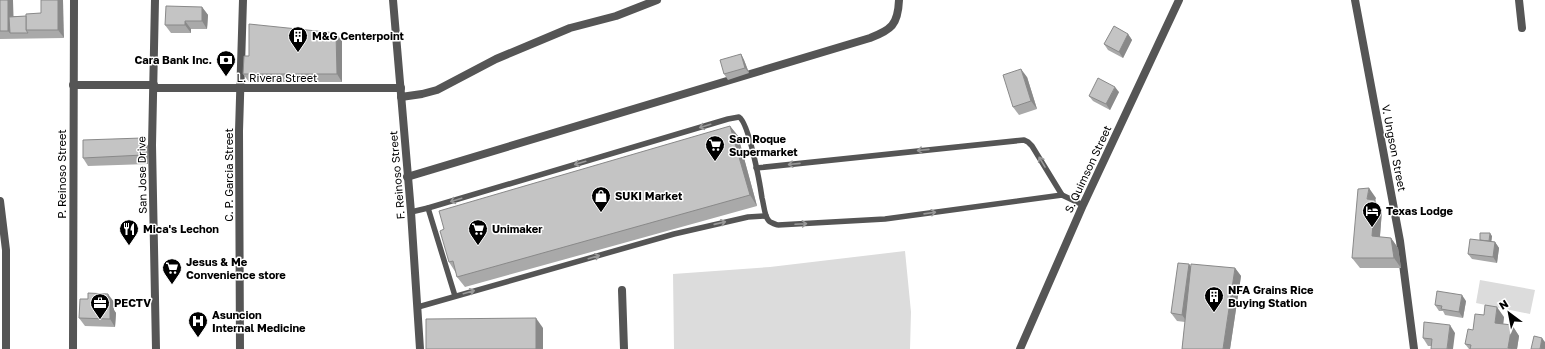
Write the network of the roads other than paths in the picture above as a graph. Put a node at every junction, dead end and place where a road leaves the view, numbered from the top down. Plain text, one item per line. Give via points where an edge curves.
1 (74, 0) edge
2 (155, 0) edge
3 (243, 0) edge
4 (393, 0) edge
5 (657, 0) edge
6 (898, 0) edge
7 (1179, 0) edge
8 (1355, 0) edge
9 (1519, 0) edge
10 (1522, 28) dead end
11 (73, 85) junction
12 (154, 87) junction
13 (240, 89) junction
14 (401, 93) junction
15 (756, 168) junction
16 (408, 177) junction
17 (1062, 195) junction
18 (0, 200) edge
19 (1083, 205) junction
20 (428, 208) junction
21 (411, 212) junction
22 (766, 216) junction
23 (622, 290) dead end
24 (455, 296) junction
25 (418, 307) junction
26 (6, 349) edge
27 (73, 349) edge
28 (156, 349) edge
29 (240, 349) edge
30 (420, 349) edge
31 (624, 349) edge
32 (1020, 349) edge
33 (1414, 349) edge

1 - 11 street, P. Reinoso Street
2 - 12 street, San Jose Drive
3 - 13 street, C. P. Garcia Street
4 - 14 street, F. Reinoso Street
5 - 14 street, L. Rivera Street via 616,16 570,28 516,50 437,90 422,94
6 - 16 street via 895,23 885,32 870,38
7 - 19 street, S. Quimson Street
8 - 33 street, V. Ungson Street via 1400,241
9 - 10 street
11 - 12 street, L. Rivera Street
11 - 27 street, P. Reinoso Street
12 - 13 street, L. Rivera Street
12 - 28 street, San Jose Drive via 152,145
13 - 14 street, L. Rivera Street
13 - 29 street, C. P. Garcia Street
14 - 16 street, F. Reinoso Street
17 -> 15 lane via 1032,146 1024,140
15 -> 20 lane via 742,119 739,117
15 - 22 lane
16 - 21 street, F. Reinoso Street
17 - 19 lane
22 -> 17 lane via 769,222 778,225 885,219
18 - 26 street via 6,250
19 - 32 street, S. Quimson Street
20 - 21 lane
20 - 24 lane
21 - 25 street, F. Reinoso Street
24 -> 22 lane via 708,226 748,217
23 - 31 street
24 - 25 lane
25 - 30 street, F. Reinoso Street

